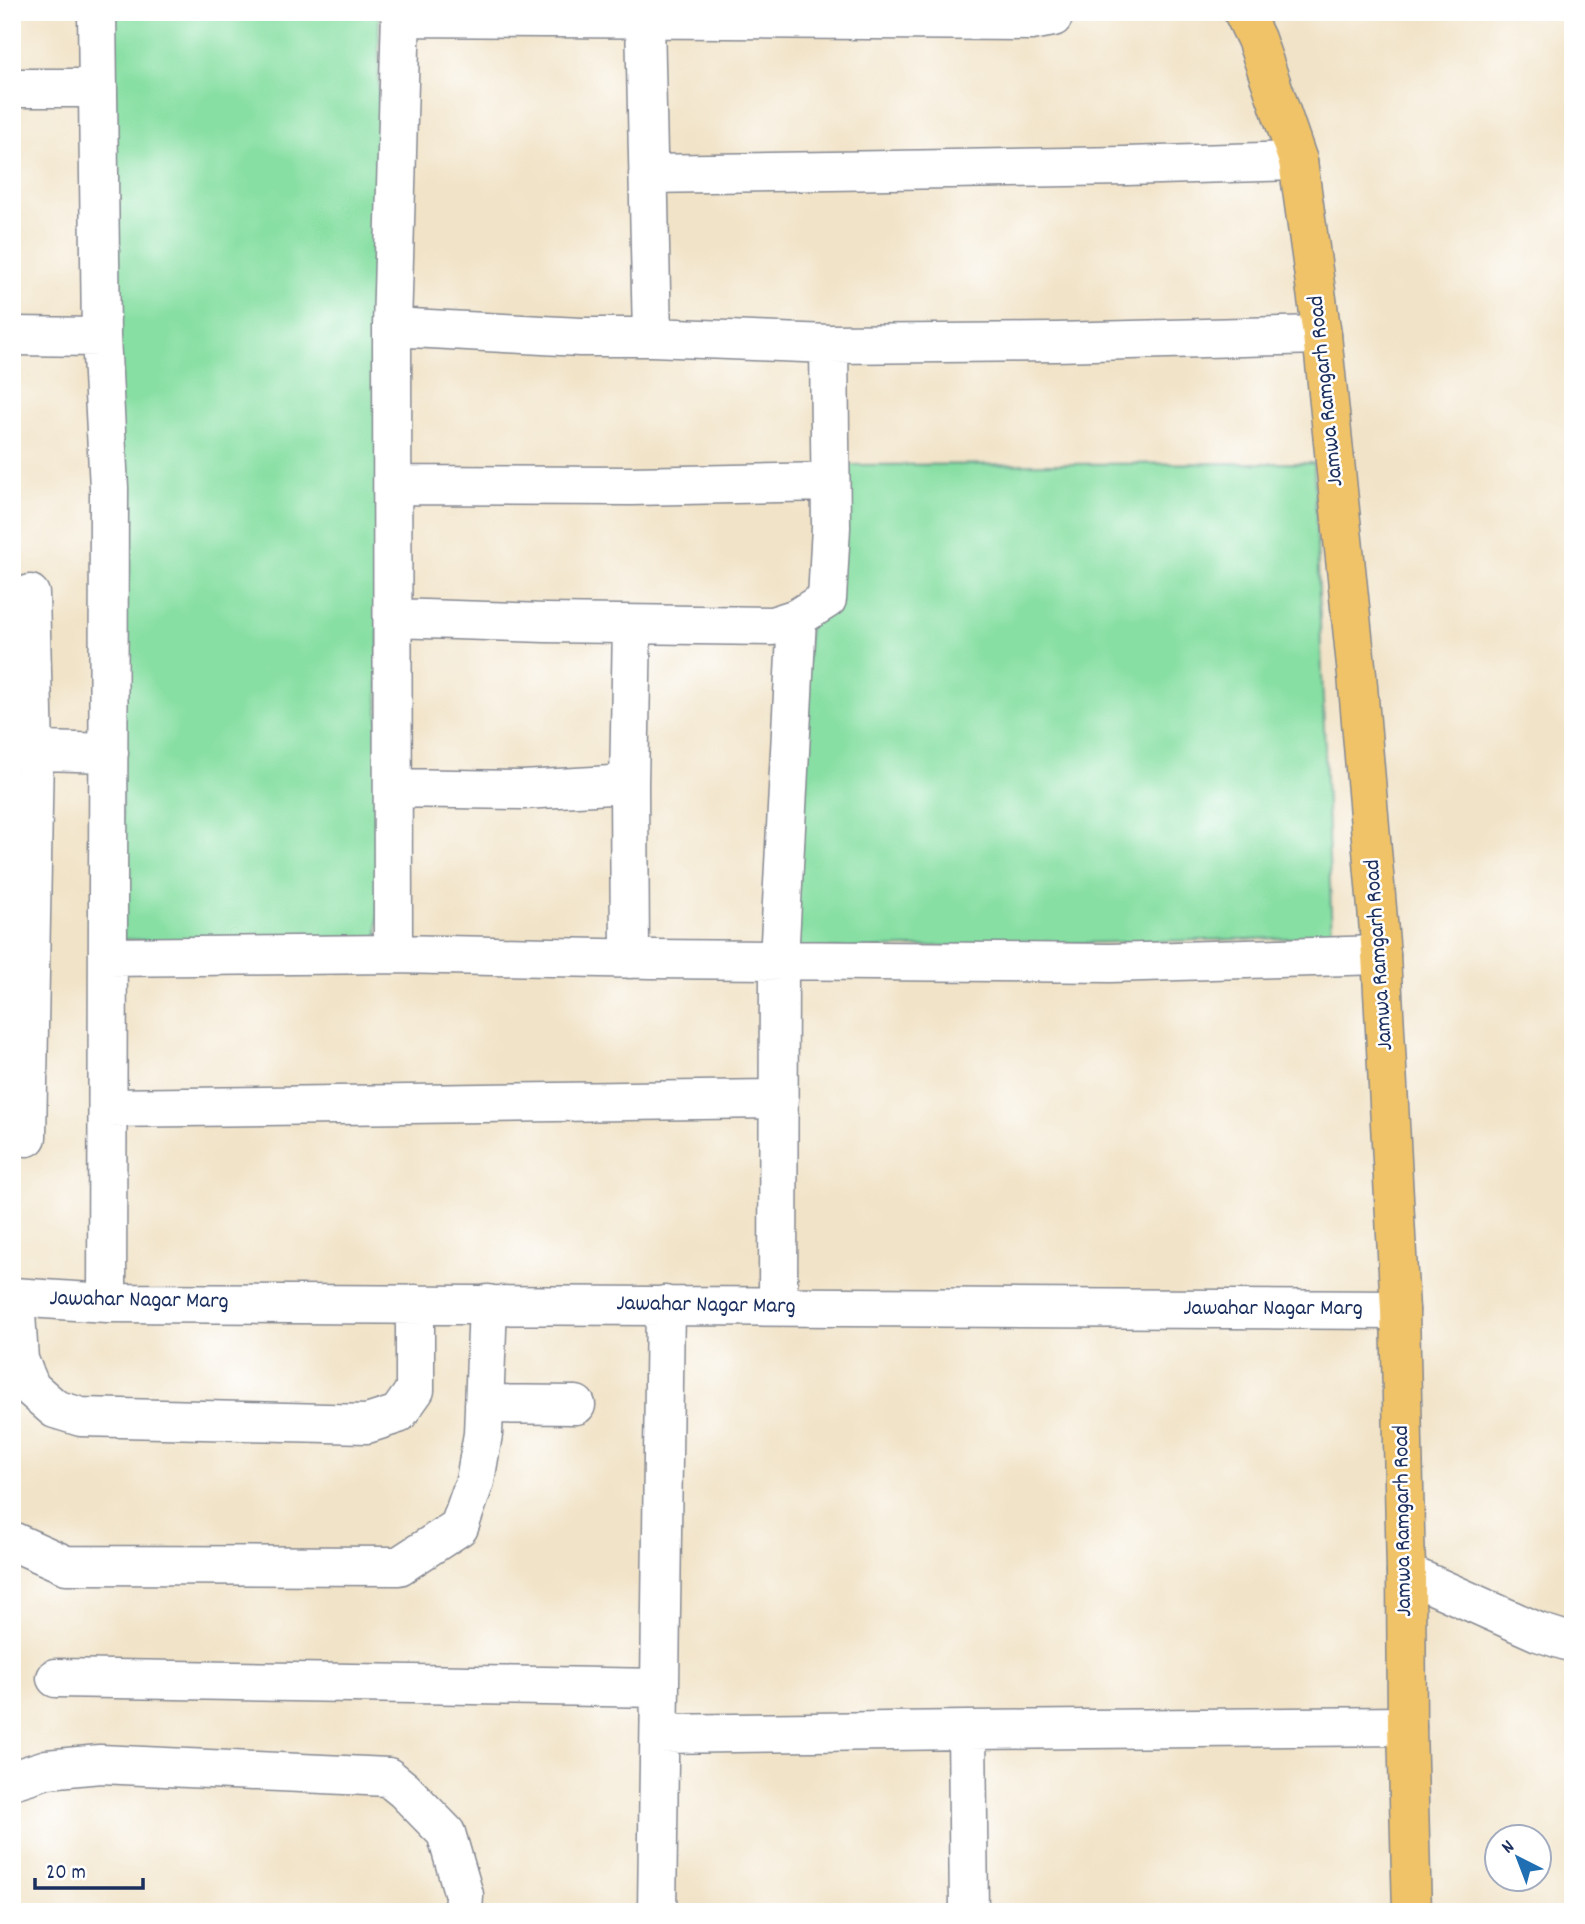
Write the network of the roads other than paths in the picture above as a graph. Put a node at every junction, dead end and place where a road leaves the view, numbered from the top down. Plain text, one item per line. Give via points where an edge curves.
1 (97, 12) edge
2 (1055, 12) edge
3 (1243, 12) edge
4 (401, 15) edge
5 (645, 19) junction
6 (12, 88) edge
7 (98, 88) junction
8 (1298, 161) junction
9 (648, 174) junction
10 (391, 327) junction
11 (1322, 335) junction
12 (12, 336) edge
13 (101, 337) junction
14 (652, 337) junction
15 (829, 344) junction
16 (830, 482) junction
17 (393, 485) junction
18 (30, 594) dead end
19 (393, 618) junction
20 (797, 618) junction
21 (632, 625) junction
22 (23, 751) edge
23 (109, 753) junction
24 (629, 784) junction
25 (393, 788) junction
26 (393, 954) junction
27 (1381, 955) junction
28 (108, 957) junction
29 (630, 959) junction
30 (779, 960) junction
31 (779, 1099) junction
32 (108, 1108) junction
33 (27, 1137) dead end
34 (14, 1298) edge
35 (107, 1303) junction
36 (415, 1304) junction
37 (488, 1304) junction
38 (665, 1305) junction
39 (778, 1307) junction
40 (1400, 1310) junction
41 (484, 1404) junction
42 (576, 1405) dead end
43 (12, 1541) edge
44 (1406, 1573) junction
45 (1573, 1643) edge
46 (56, 1678) dead end
47 (660, 1688) junction
48 (1407, 1726) junction
49 (967, 1730) junction
50 (660, 1734) junction
51 (12, 1780) edge
52 (463, 1912) edge
53 (657, 1912) edge
54 (969, 1912) edge
55 (1412, 1912) edge

1 - 7 street
2 - 5 street via 1053,17 1031,21
3 - 8 main road, Jamwa Ramgarh Road
4 - 5 street
4 - 10 street
5 - 9 street
6 - 7 street
7 - 13 street
8 - 9 street
8 - 11 main road, Jamwa Ramgarh Road
9 - 14 street
10 - 14 street
10 - 17 street
11 - 15 street
11 - 27 main road, Jamwa Ramgarh Road
12 - 13 street
13 - 23 street via 109,488
14 - 15 street
15 - 16 street
16 - 17 street
16 - 20 street via 827,599
17 - 19 street
18 - 22 street
19 - 21 street
19 - 25 street
20 - 21 street via 772,626
20 - 30 street
21 - 24 street
22 - 23 street
22 - 33 street
23 - 28 street
24 - 25 street via 523,790
24 - 29 street
25 - 26 street
26 - 28 street
26 - 29 street
27 - 30 street via 1110,963
27 - 40 main road, Jamwa Ramgarh Road
28 - 32 street
29 - 30 street
30 - 31 street
31 - 32 street
31 - 39 street
32 - 35 street
34 - 35 street, Jawahar Nagar Marg
34 - 36 street via 19,1360 31,1388 55,1409 81,1417 367,1424 398,1414 415,1390
35 - 36 street, Jawahar Nagar Marg
36 - 37 street, Jawahar Nagar Marg
37 - 38 street, Jawahar Nagar Marg
37 - 41 street
38 - 39 street, Jawahar Nagar Marg
38 - 47 street
39 - 40 street, Jawahar Nagar Marg
40 - 44 main road, Jamwa Ramgarh Road
41 - 42 street
41 - 43 street via 475,1481 459,1527 398,1566 66,1565
44 - 45 street
44 - 48 main road, Jamwa Ramgarh Road
46 - 47 street
47 - 50 street
48 - 49 street
48 - 55 main road, Jamwa Ramgarh Road
49 - 50 street
49 - 54 street
50 - 53 street
51 - 52 street via 47,1769 100,1764 388,1777 446,1833 464,1895

